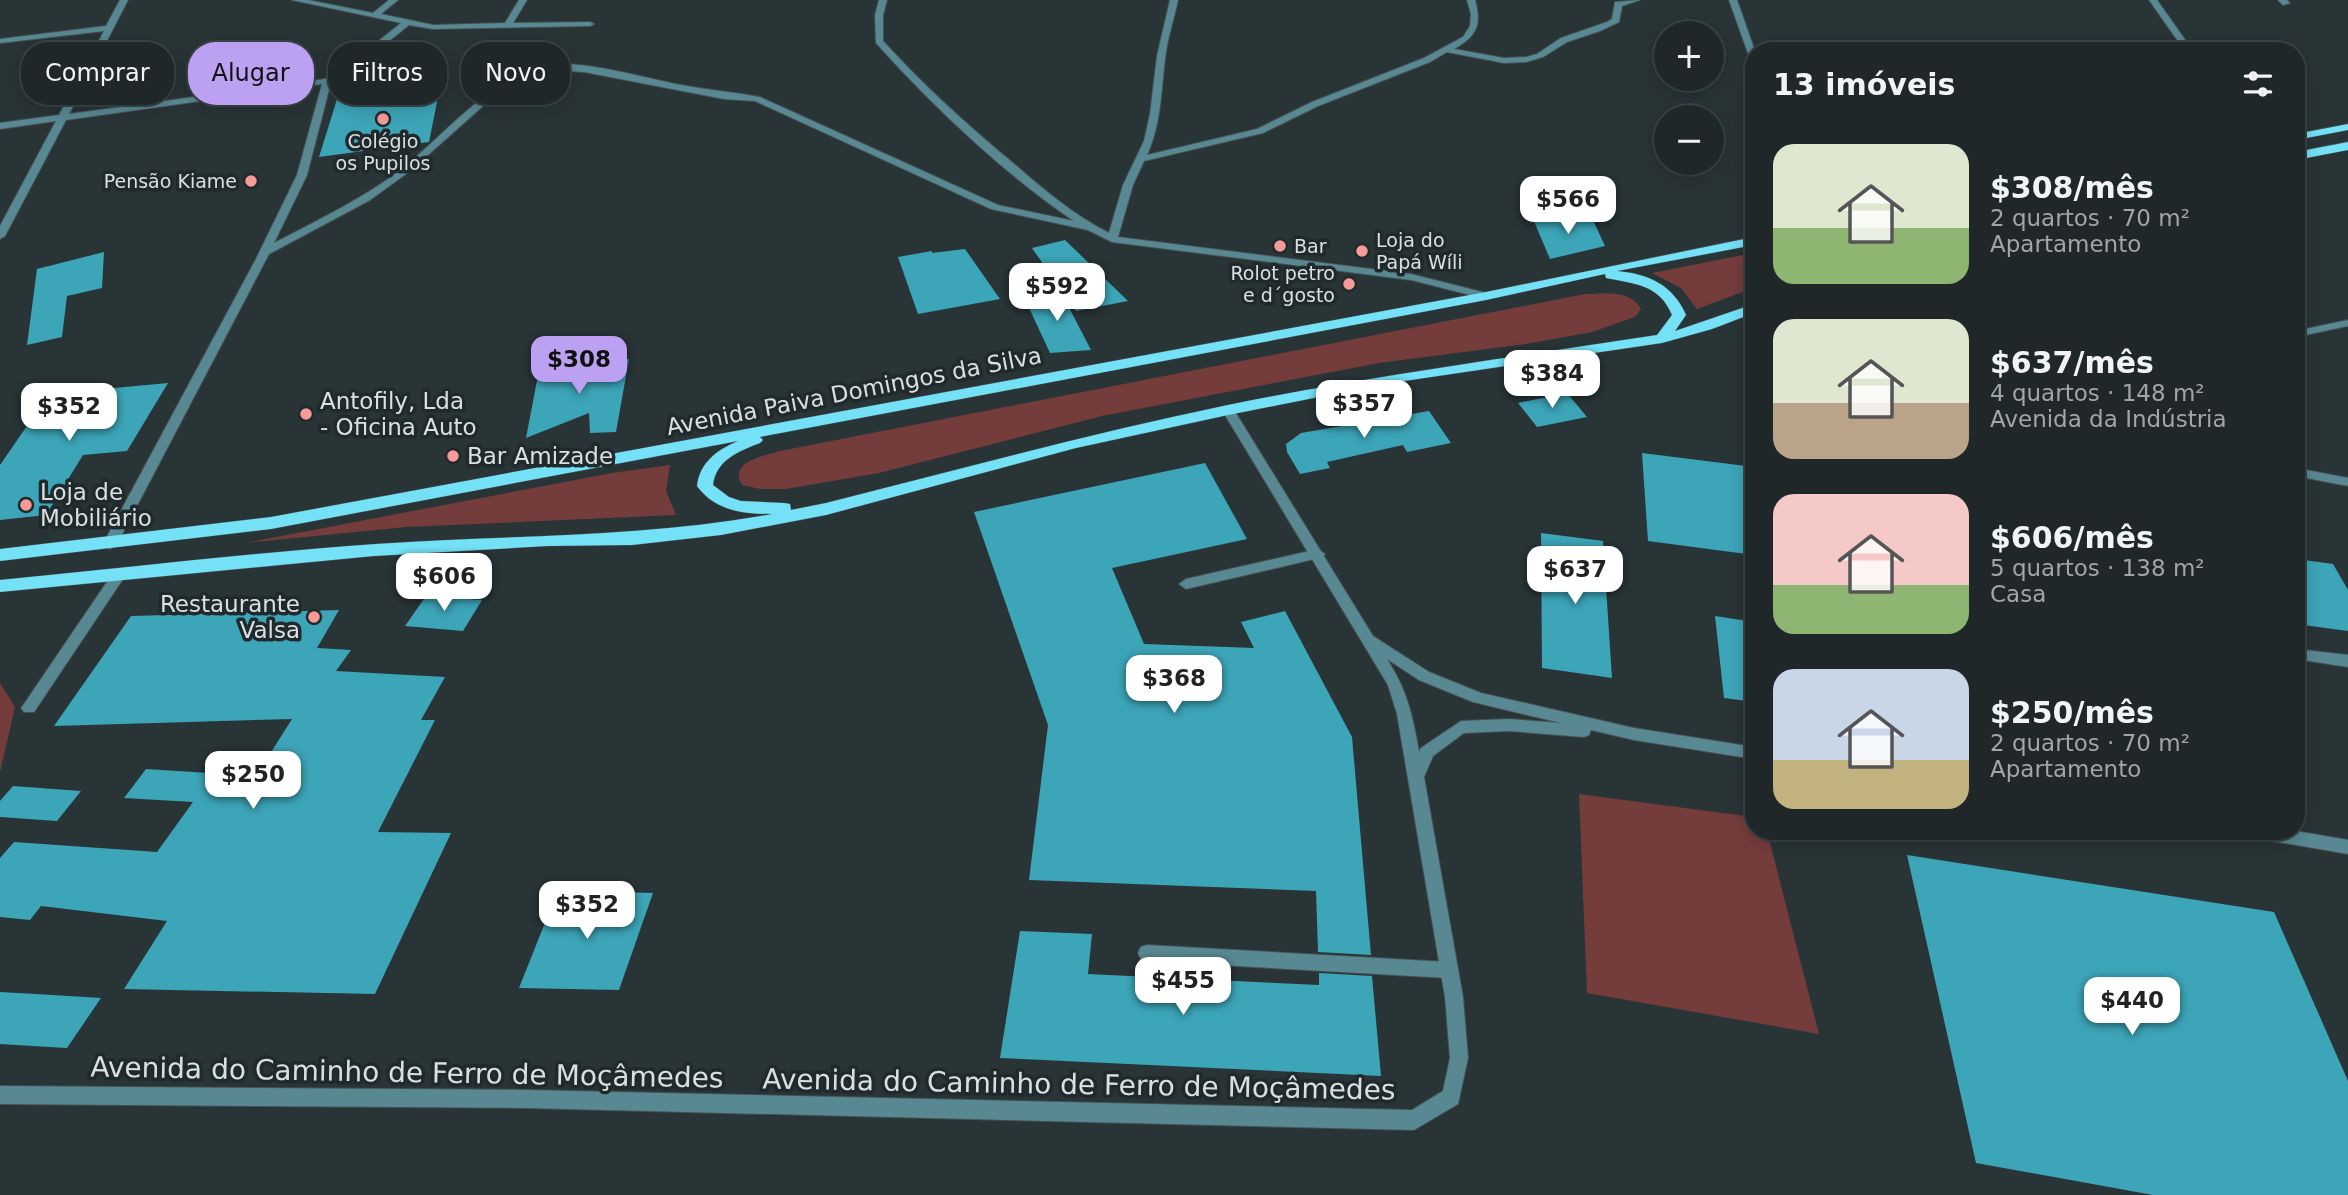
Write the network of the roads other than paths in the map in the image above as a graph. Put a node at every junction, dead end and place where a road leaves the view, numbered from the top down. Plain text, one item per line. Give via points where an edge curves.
1 (124, 0) edge
2 (296, 0) edge
3 (394, 0) edge
4 (523, 0) edge
5 (883, 0) edge
6 (1174, 0) edge
7 (1471, 0) edge
8 (1636, 0) edge
9 (1733, 0) edge
10 (2153, 0) edge
11 (374, 16) junction
12 (406, 23) junction
13 (590, 24) dead end
14 (508, 25) junction
15 (109, 28) junction
16 (0, 41) edge
17 (1748, 42) edge
18 (2183, 42) edge
19 (1448, 50) junction
20 (327, 81) junction
21 (61, 118) junction
22 (0, 126) edge
23 (2348, 127) edge
24 (2305, 135) edge
25 (2348, 146) edge
26 (2305, 154) edge
27 (1142, 159) junction
28 (1087, 227) junction
29 (1, 232) edge
30 (1112, 239) junction
31 (1745, 243) edge
32 (265, 252) junction
33 (1583, 274) junction
34 (1486, 296) junction
35 (1745, 311) edge
36 (2348, 323) edge
37 (2305, 332) edge
38 (1662, 339) junction
39 (1228, 410) junction
40 (805, 423) junction
41 (2305, 474) edge
42 (2348, 482) edge
43 (826, 509) junction
44 (110, 544) junction
45 (1318, 554) junction
46 (0, 555) edge
47 (118, 576) junction
48 (1186, 584) dead end
49 (0, 586) edge
50 (1366, 637) junction
51 (2305, 655) edge
52 (2348, 661) edge
53 (29, 708) dead end
54 (1634, 734) junction
55 (1745, 752) edge
56 (1416, 779) junction
57 (2304, 840) edge
58 (2348, 848) edge
59 (1147, 953) dead end
60 (1448, 970) junction
61 (0, 1095) edge

1 - 15 street
2 - 11 street
3 - 11 street
4 - 14 street
5 - 28 street via 879,41 954,119
6 - 27 street via 1161,56 1155,114
7 - 19 street via 1474,26 1466,39
8 - 19 street via 1618,4 1616,20 1606,26 1559,42 1536,58
9 - 17 street
10 - 18 street
11 - 12 street
12 - 14 street
12 - 20 street
13 - 14 street
15 - 16 street
15 - 21 street
19 - 27 street via 1260,131
20 - 21 street
20 - 32 street via 302,175
21 - 22 street
21 - 29 street
23 - 24 main road
25 - 26 main road
27 - 30 street via 1128,185
28 - 30 street
28 - 32 street via 995,207 757,99 584,69 547,67 533,70 489,96 367,198
30 - 34 street via 1411,277
31 - 33 main road, Avenida Paiva Domingos da Silva
32 - 44 street
33 - 34 main road, Avenida Paiva Domingos da Silva
33 - 38 main road via 1626,275 1661,289 1674,300 1679,315
34 - 40 main road, Avenida Paiva Domingos da Silva
35 - 38 main road
36 - 37 street
38 - 39 main road via 1384,380
39 - 43 main road via 1076,443
39 - 45 street, Avenida do Caminho de Ferro de Moçâmedes
40 - 43 main road via 718,458 705,473 705,486 719,501 741,508
40 - 44 main road, Avenida Paiva Domingos da Silva via 271,523
41 - 42 street
43 - 47 main road via 666,536 374,550
44 - 46 main road, Avenida Paiva Domingos da Silva
45 - 48 street
45 - 50 street, Avenida do Caminho de Ferro de Moçâmedes
47 - 49 main road
47 - 53 street
50 - 54 street via 1424,676 1478,698
50 - 56 street, Avenida do Caminho de Ferro de Moçâmedes via 1395,684
51 - 52 street
54 - 55 street
54 - 56 street via 1509,725 1461,727 1427,752
56 - 60 street, Avenida do Caminho de Ferro de Moçâmedes
57 - 58 street
59 - 60 street
60 - 61 street, Avenida do Caminho de Ferro de Moçâmedes via 1459,1058 1451,1097 1414,1120 527,1099

